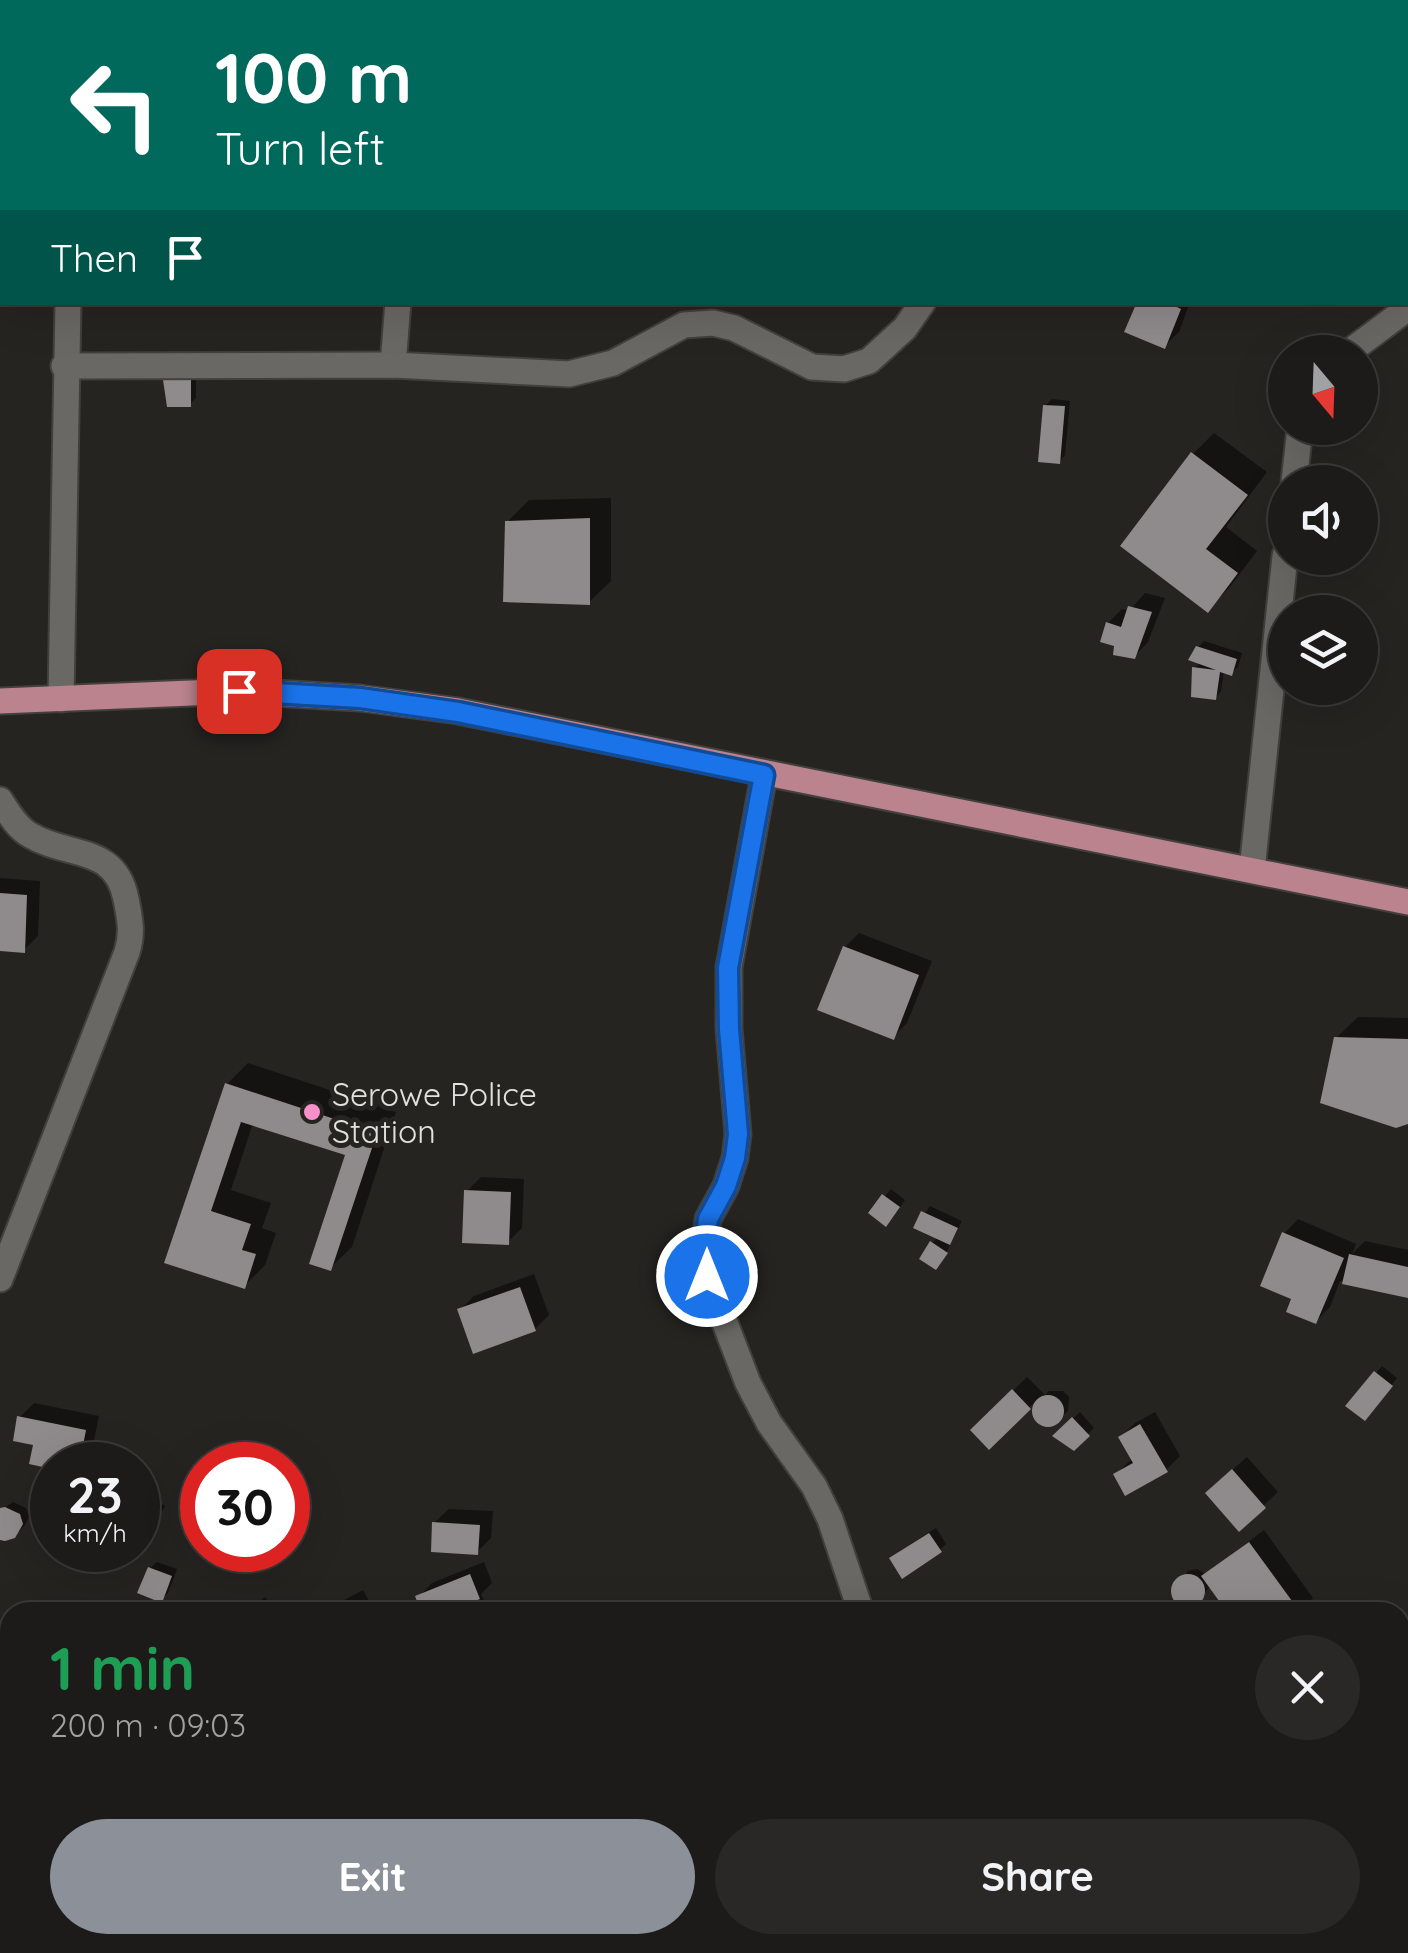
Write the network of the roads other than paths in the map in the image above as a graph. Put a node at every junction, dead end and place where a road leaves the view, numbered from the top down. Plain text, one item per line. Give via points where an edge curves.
1 (68, 305) edge
2 (398, 305) edge
3 (921, 305) edge
4 (1408, 308) edge
5 (1372, 335) edge
6 (393, 365) junction
7 (64, 366) junction
8 (1283, 575) edge
9 (61, 698) junction
10 (0, 701) edge
11 (764, 775) junction
12 (0, 800) edge
13 (1252, 870) junction
14 (1408, 902) edge
15 (0, 1278) edge
16 (858, 1602) edge

1 - 7 street
2 - 6 street
3 - 6 street via 870,361 844,369 812,366 713,323 684,325 613,363 569,374
4 - 5 street
6 - 7 street
7 - 9 street
8 - 13 street
9 - 10 main road
9 - 11 main road via 239,691 360,698
11 - 13 main road
11 - 16 street via 728,968 738,1134 726,1186 708,1219 707,1276 748,1384 830,1518
12 - 15 street via 30,835 114,870 132,928
13 - 14 main road

